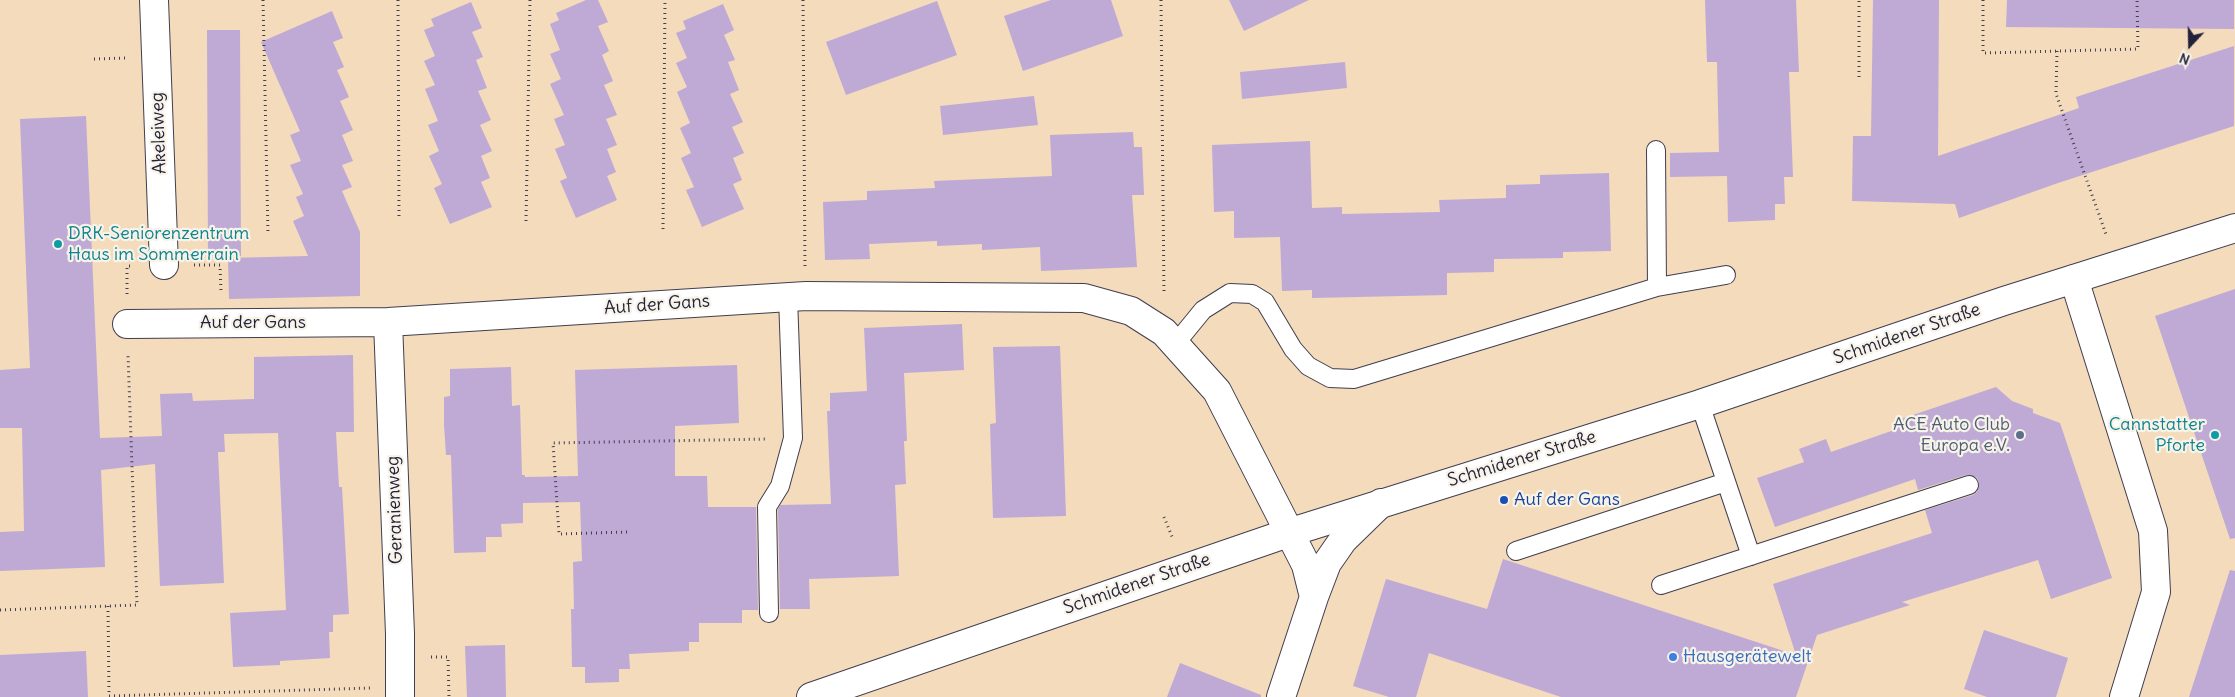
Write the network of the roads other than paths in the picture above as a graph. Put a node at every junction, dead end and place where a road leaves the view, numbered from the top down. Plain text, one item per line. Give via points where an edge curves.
1 (154, 0) edge
2 (1656, 150) dead end
3 (2235, 228) edge
4 (164, 265) dead end
5 (1726, 275) dead end
6 (2074, 278) junction
7 (1657, 287) junction
8 (797, 297) junction
9 (388, 322) junction
10 (127, 324) dead end
11 (1170, 337) junction
12 (1700, 404) junction
13 (1726, 482) junction
14 (1969, 485) dead end
15 (1381, 503) junction
16 (1288, 533) junction
17 (1516, 551) dead end
18 (1751, 556) junction
19 (1662, 585) dead end
20 (1314, 597) junction
21 (769, 613) dead end
22 (400, 692) edge
23 (811, 697) edge
24 (1281, 697) edge
25 (2124, 697) edge

1 - 4 street, Akeleiweg
2 - 7 lane
3 - 6 street, Schmidener Straße
5 - 7 lane
6 - 12 street, Schmidener Straße
6 - 25 street via 2154,530 2156,592
7 - 11 lane via 1354,380 1330,378 1308,366 1293,349 1265,302 1252,294 1230,293
8 - 9 street, Auf der Gans
8 - 11 street, Auf der Gans via 1084,298 1131,311
8 - 21 lane via 792,438 780,486 767,507
9 - 10 street, Auf der Gans
9 - 22 street, Geranienweg
11 - 16 street, Auf der Gans via 1217,391
12 - 13 lane
12 - 15 street, Schmidener Straße
13 - 17 lane
13 - 18 lane
14 - 18 lane
15 - 16 street, Schmidener Straße
15 - 20 street via 1342,540 1327,563
16 - 20 street, Auf der Gans via 1306,565
16 - 23 street, Schmidener Straße
18 - 19 lane
20 - 24 street

